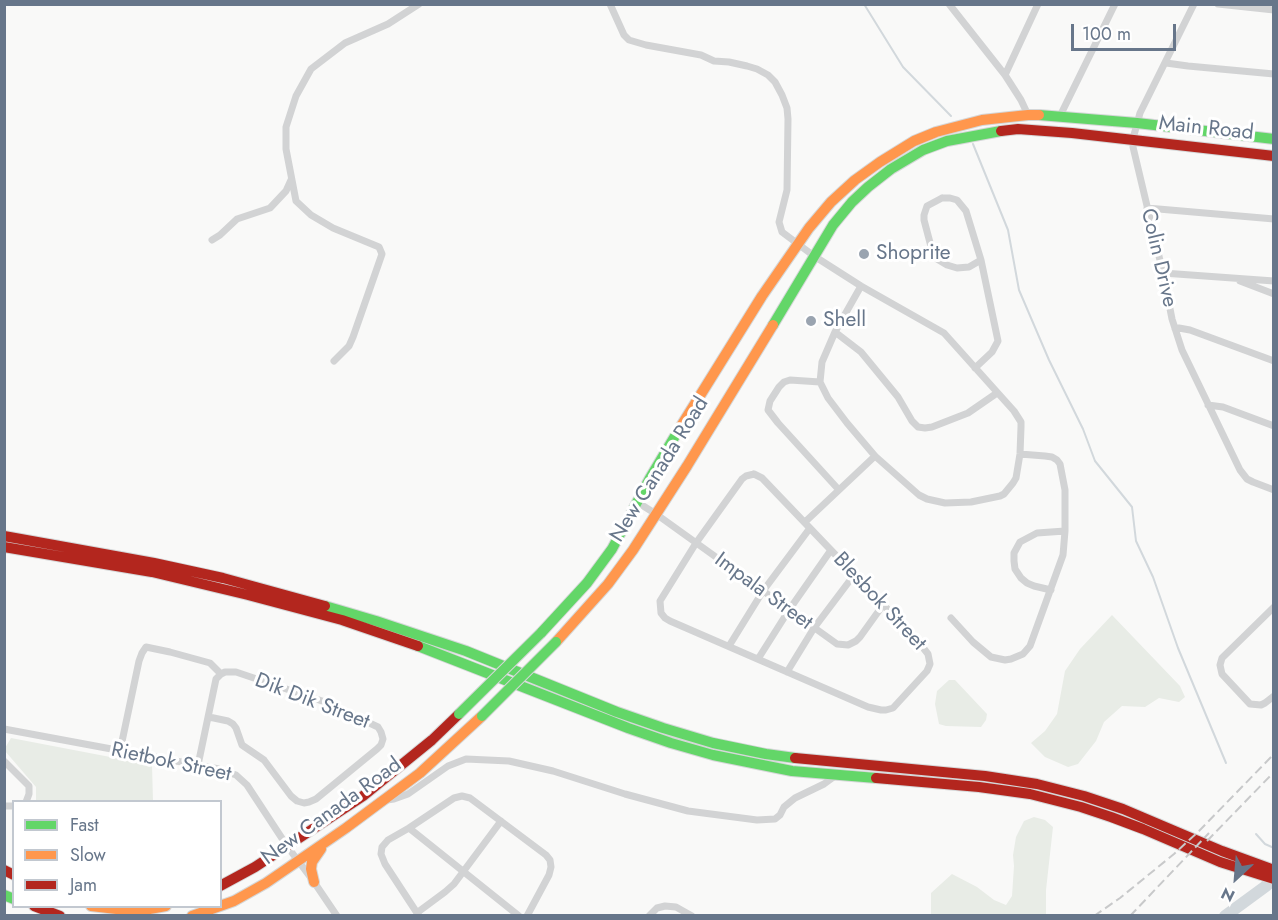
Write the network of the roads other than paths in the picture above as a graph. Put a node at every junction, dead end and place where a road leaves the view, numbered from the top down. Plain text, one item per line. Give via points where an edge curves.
1 (419, 4) edge
2 (610, 4) edge
3 (949, 4) edge
4 (1115, 4) edge
5 (1194, 4) edge
6 (1218, 4) edge
7 (1036, 6) edge
8 (1274, 10) edge
9 (1166, 63) junction
10 (1274, 74) edge
11 (1005, 75) junction
12 (1028, 115) junction
13 (1060, 116) junction
14 (1137, 123) junction
15 (1274, 139) edge
16 (1134, 141) junction
17 (1274, 156) edge
18 (291, 180) junction
19 (1147, 208) junction
20 (1274, 219) edge
21 (212, 240) dead end
22 (799, 245) junction
23 (814, 256) junction
24 (981, 260) junction
25 (1163, 273) junction
26 (1233, 278) junction
27 (1274, 281) edge
28 (861, 286) junction
29 (1274, 294) edge
30 (1175, 329) junction
31 (835, 332) junction
32 (334, 361) dead end
33 (1274, 361) edge
34 (975, 368) junction
35 (820, 382) junction
36 (997, 393) junction
37 (1208, 405) junction
38 (1274, 426) edge
39 (1020, 454) junction
40 (875, 456) junction
41 (839, 490) junction
42 (1274, 490) edge
43 (636, 502) junction
44 (656, 514) junction
45 (808, 525) junction
46 (1065, 531) junction
47 (4, 536) edge
48 (696, 543) junction
49 (4, 547) edge
50 (831, 550) junction
51 (854, 575) junction
52 (1051, 590) junction
53 (763, 591) junction
54 (883, 605) junction
55 (1274, 607) edge
56 (789, 610) junction
57 (951, 618) dead end
58 (814, 628) junction
59 (729, 646) junction
60 (758, 659) junction
61 (787, 672) junction
62 (221, 674) junction
63 (1274, 696) edge
64 (209, 717) junction
65 (4, 729) edge
66 (120, 751) junction
67 (4, 761) edge
68 (198, 765) junction
69 (835, 776) junction
70 (26, 800) edge
71 (386, 800) junction
72 (501, 821) junction
73 (409, 828) junction
74 (327, 842) junction
75 (287, 846) junction
76 (297, 860) junction
77 (1264, 870) edge
78 (463, 872) junction
79 (1274, 879) edge
80 (314, 882) junction
81 (222, 885) edge
82 (222, 905) edge
83 (40, 908) edge
84 (108, 908) edge
85 (155, 908) edge
86 (214, 908) edge
87 (418, 914) edge
88 (60, 915) edge
89 (192, 915) edge
90 (337, 915) edge
91 (519, 915) edge
92 (527, 915) edge
93 (649, 915) edge
94 (692, 915) edge

1 - 18 street via 388,24 345,43 311,69 296,96 286,127
2 - 22 street via 629,40 747,66 775,82 788,118 787,190 779,222 782,232
3 - 11 street
4 - 13 street
5 - 9 street, Colin Drive
6 - 8 street
7 - 11 street
9 - 10 street
9 - 14 street, Colin Drive
11 - 12 street
12 - 13 main road, New Canada Road
12 - 22 main road, New Canada Road via 964,124 904,147 855,180 824,208
13 - 14 main road, New Canada Road
14 - 15 main road, Main Road
14 - 16 street, Colin Drive
16 - 17 main road, Main Road
16 - 19 street, Colin Drive
16 - 23 main road, New Canada Road via 1037,130 1000,130 946,141 914,155 867,187 840,216
18 - 21 street via 270,208 237,219
18 - 32 street via 296,201 303,208 333,228 379,247 382,254 349,346
19 - 20 street
19 - 25 street, Colin Drive
22 - 23 street
22 - 43 main road, New Canada Road via 762,296
23 - 28 street
23 - 44 main road, New Canada Road
24 - 24 street via 962,204 942,198 927,206 924,220 937,259 961,268
24 - 34 street via 998,341
25 - 26 street
25 - 30 street, Colin Drive
26 - 27 street
26 - 29 street
28 - 31 street
28 - 34 street via 944,333
30 - 33 street via 1190,330
30 - 37 street, Colin Drive
31 - 35 street via 822,362
31 - 36 street via 861,352 918,427 932,427 968,413
34 - 36 street
35 - 40 street via 828,398
35 - 41 street via 784,382 768,410
36 - 39 street via 1021,422
37 - 38 street
37 - 42 street, Colin Drive via 1243,475
39 - 40 street via 1016,478 1004,494 945,503 920,495
39 - 46 street via 1052,457 1060,464 1065,490
40 - 41 street
41 - 45 street
43 - 44 street, Impala Street
43 - 75 main road, New Canada Road, bridge via 616,543 587,583 459,714 370,790
44 - 48 street, Impala Street
44 - 71 main road, New Canada Road, bridge via 608,584 556,642 444,753
45 - 48 street, Blesbok Street via 754,474 742,478
45 - 50 street, Blesbok Street
45 - 53 street
46 - 52 street via 1063,555
46 - 52 street via 1037,533 1020,542 1014,553 1015,569 1021,578
47 - 77 main road via 164,565 295,597 447,645 617,712 713,743 811,760 986,776 1084,796
48 - 53 street, Impala Street
48 - 59 street, Blesbok Street via 661,598 660,611 666,619
49 - 69 main road via 152,572 310,611 436,652 670,743 752,764
50 - 51 street, Blesbok Street
50 - 56 street
51 - 54 street, Blesbok Street
51 - 58 street
52 - 57 street via 1030,646 1011,659 991,657
53 - 56 street, Impala Street
53 - 59 street
54 - 58 street, Impala Street via 860,637 848,645 837,644
54 - 61 street, Blesbok Street via 930,659 927,671 893,708 868,707
55 - 63 street via 1222,658 1220,665 1222,674 1248,702 1258,706
56 - 58 street, Impala Street
56 - 60 street
58 - 61 street
59 - 60 street, Blesbok Street
60 - 61 street, Blesbok Street
62 - 64 street via 216,679
62 - 64 street, Dik Dik Street via 236,672 321,701 378,727 383,742 316,799 304,803 291,796 264,760 242,745 233,724
62 - 66 street via 207,662 146,648 139,661
64 - 68 street
65 - 66 street, Rietbok Street
66 - 68 street, Rietbok Street
67 - 70 street via 29,786
68 - 75 street, Rietbok Street via 226,771 243,780
69 - 71 street via 795,798 775,819 757,820 688,811 509,761 466,759 448,766 408,794
69 - 77 main road via 979,787 1041,797 1111,817 1220,862
71 - 74 main road, New Canada Road
72 - 73 street via 462,796
72 - 78 street
72 - 92 street via 550,860 549,875
73 - 78 street
73 - 87 street via 386,841 381,855
74 - 76 main road, New Canada Road
74 - 80 main road via 312,862
75 - 76 street, Rietbok Street
75 - 81 main road, New Canada Road
76 - 80 street, Rietbok Street
76 - 82 main road, New Canada Road via 253,891
77 - 79 main road
78 - 87 street
78 - 91 street
80 - 90 street, Rietbok Street
83 - 88 main road
84 - 85 main road
86 - 89 main road, New Canada Road
93 - 94 street via 659,907 669,906

